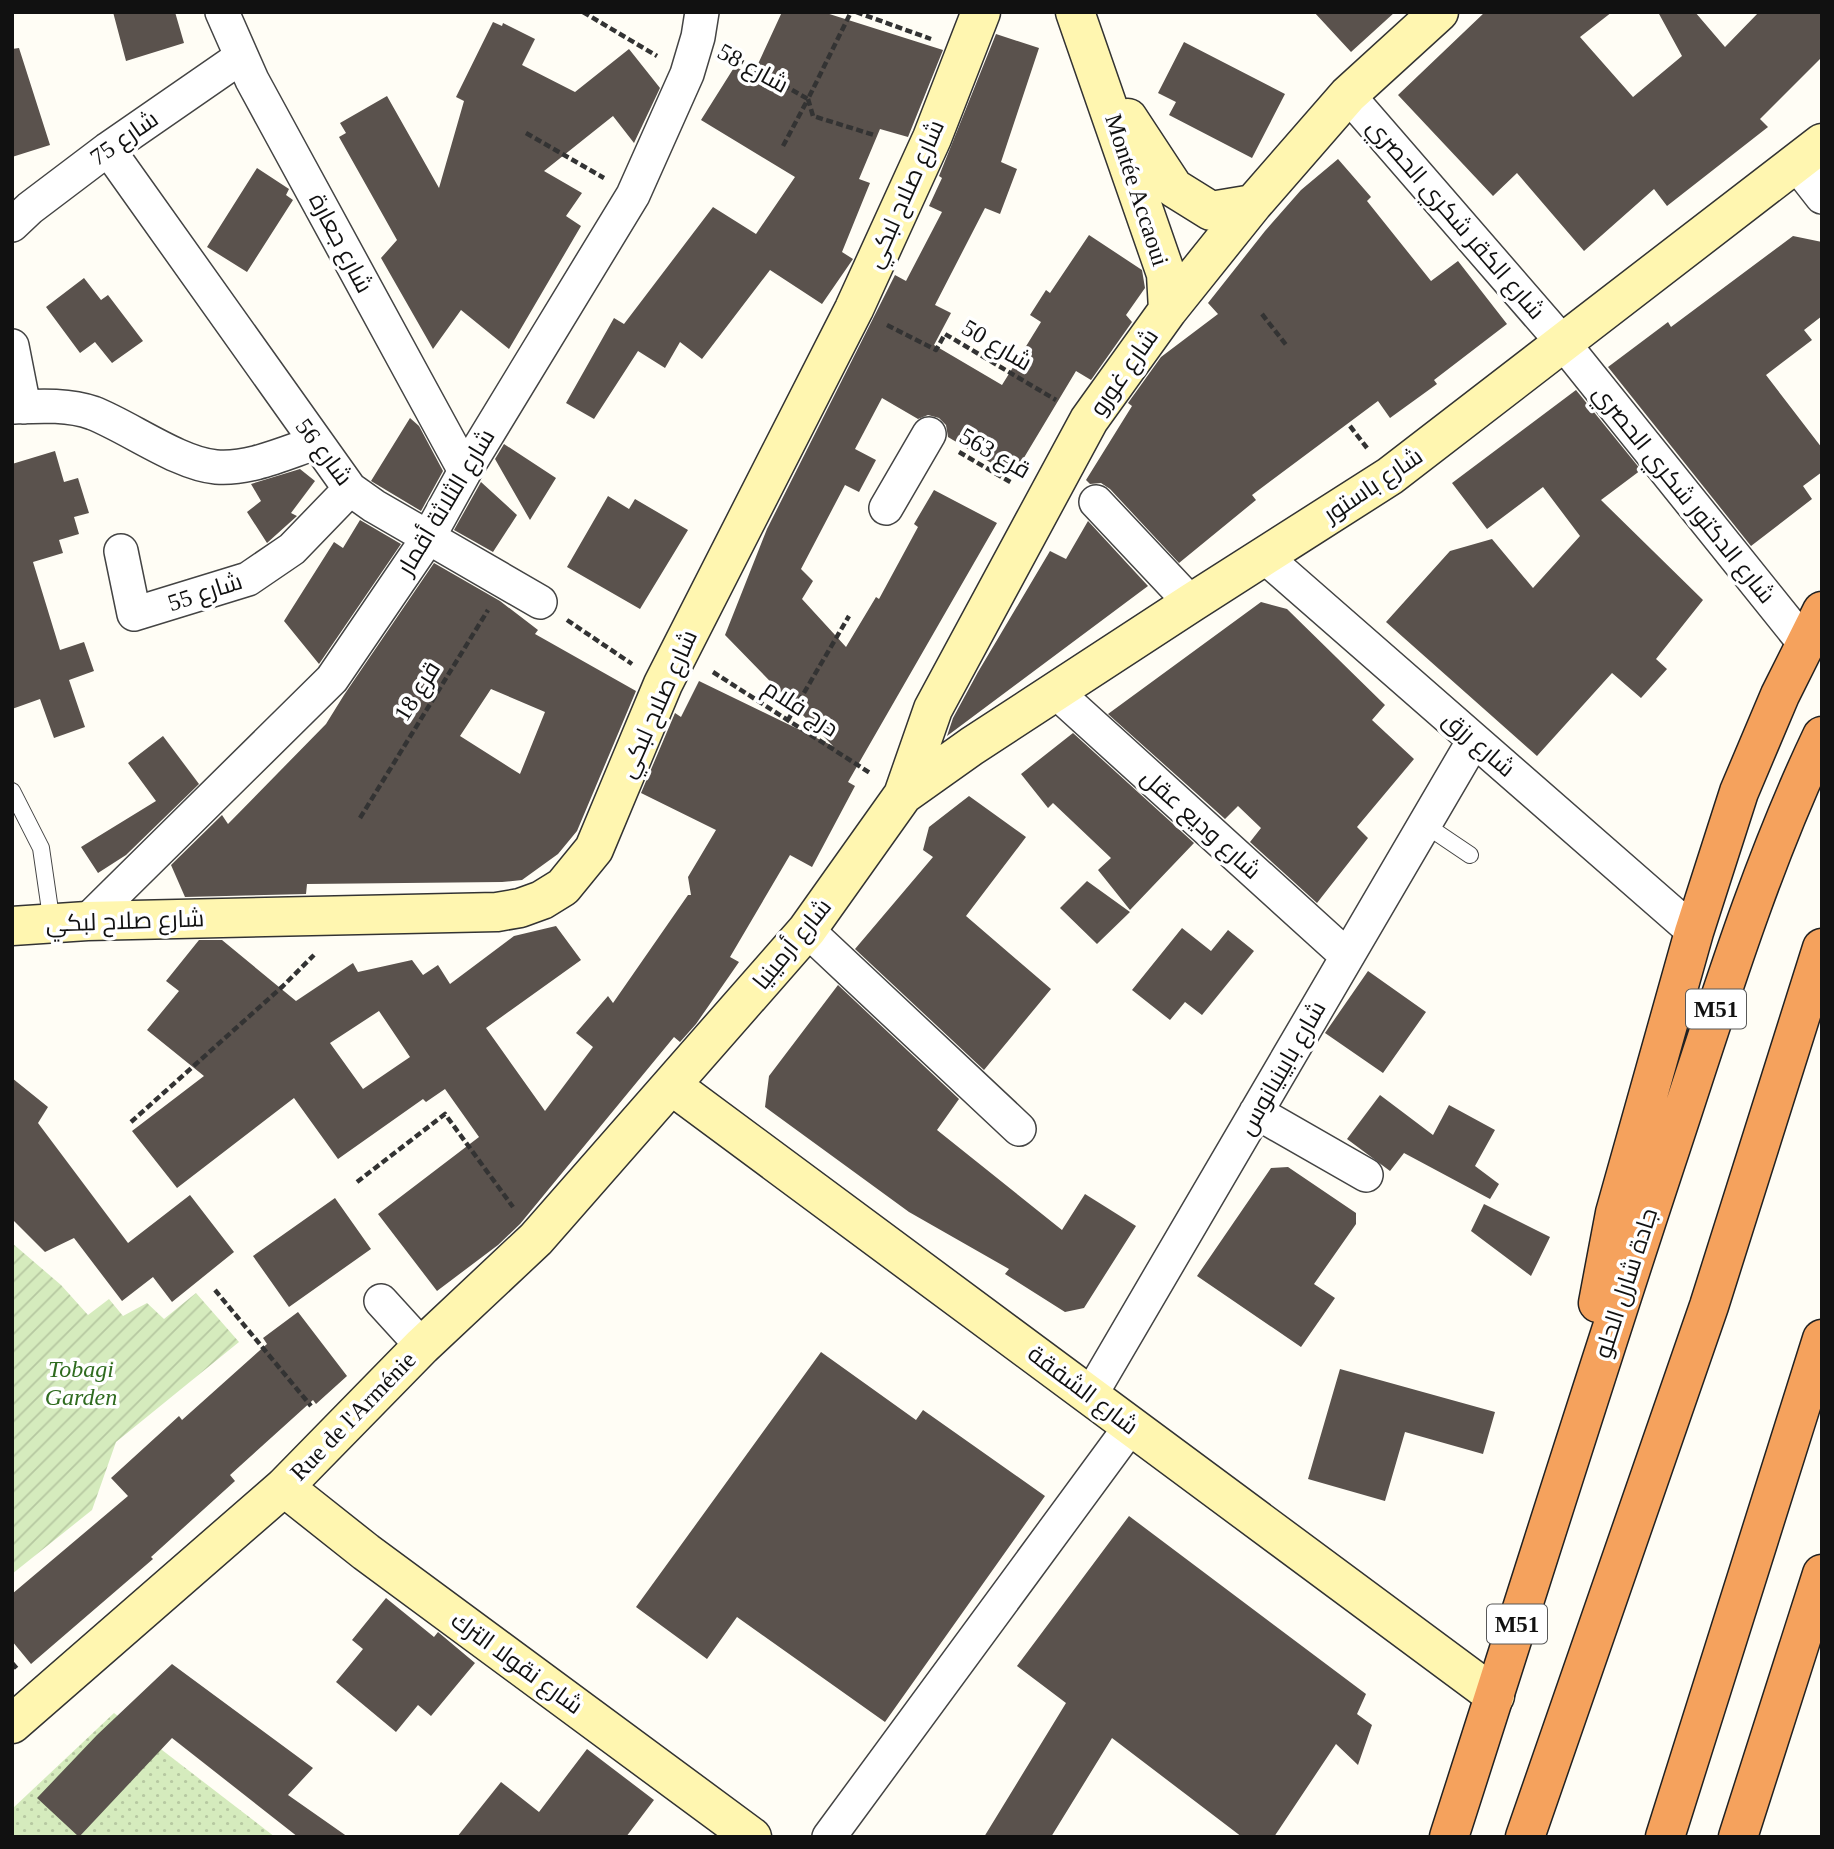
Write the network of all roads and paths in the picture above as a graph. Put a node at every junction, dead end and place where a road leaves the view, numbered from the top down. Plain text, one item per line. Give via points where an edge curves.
1 (222, 12) edge
2 (583, 12) edge
3 (853, 12) edge
4 (981, 12) edge
5 (1075, 12) edge
6 (1439, 12) edge
7 (700, 24) edge
8 (940, 42) dead end
9 (241, 57) junction
10 (1097, 72) junction
11 (687, 74) junction
12 (1349, 95) junction
13 (808, 99) junction
14 (526, 134) dead end
15 (874, 135) dead end
16 (783, 146) dead end
17 (108, 149) junction
18 (1809, 154) edge
19 (633, 195) junction
20 (1822, 197) edge
21 (1253, 204) junction
22 (12, 225) edge
23 (854, 309) junction
24 (1168, 310) junction
25 (1262, 314) dead end
26 (1564, 344) junction
27 (12, 346) edge
28 (1287, 346) dead end
29 (18, 407) edge
30 (1089, 420) junction
31 (929, 434) joint
32 (315, 443) junction
33 (465, 471) junction
34 (350, 489) junction
35 (1044, 502) junction
36 (1096, 502) dead end
37 (886, 508) dead end
38 (428, 538) junction
39 (121, 551) dead end
40 (1265, 557) junction
41 (505, 582) junction
42 (540, 602) joint
43 (1191, 603) junction
44 (849, 617) dead end
45 (1813, 627) edge
46 (680, 651) junction
47 (663, 684) junction
48 (1056, 692) junction
49 (933, 709) junction
50 (788, 720) junction
51 (1822, 736) edge
52 (1474, 740) junction
53 (972, 746) junction
54 (12, 791) edge
55 (903, 795) junction
56 (360, 818) dead end
57 (1424, 824) junction
58 (1469, 855) dead end
59 (353, 914) junction
60 (69, 922) junction
61 (12, 926) edge
62 (807, 930) junction
63 (1694, 932) junction
64 (1822, 948) edge
65 (1347, 956) junction
66 (671, 1085) junction
67 (1256, 1112) junction
68 (131, 1122) dead end
69 (1019, 1129) dead end
70 (1366, 1175) dead end
71 (357, 1182) dead end
72 (536, 1239) junction
73 (215, 1290) dead end
74 (381, 1301) dead end
75 (1822, 1339) edge
76 (422, 1346) junction
77 (1090, 1396) junction
78 (1584, 1411) junction
79 (1131, 1426) junction
80 (335, 1435) junction
81 (284, 1487) junction
82 (1822, 1574) edge
83 (1495, 1696) junction
84 (12, 1724) edge
85 (752, 1837) edge
86 (829, 1837) edge
87 (1449, 1837) edge
88 (1525, 1837) edge
89 (1665, 1837) edge
90 (1738, 1837) edge

1 - 9 street, شارع جعارة
2 - 11 path, شارع 58
3 - 8 path, شارع 58
3 - 13 path, شارع 58
4 - 23 street, شارع صلاح لبكي via 932,138
5 - 10 street, Montée Accaoui
6 - 12 street, شارع غورو
7 - 11 street, شارع الثلاثة أقمار
7 - 13 path, شارع 58
9 - 17 street, شارع 75
9 - 33 street, شارع جعارة
10 - 21 street, Montée Accaoui via 1174,188 1211,211
10 - 24 street, Montée Accaoui via 1166,274
11 - 19 street, شارع الثلاثة أقمار
12 - 21 street, شارع غورو
12 - 26 street, شارع الکقر شكري الحصري
13 - 15 path via 813,116
13 - 16 path, شارع 58
14 - 19 path
17 - 22 street, شارع 75
17 - 32 street, شارع 56
18 - 20 street
18 - 26 street, شارع باستور
19 - 33 street, شارع الثلاثة أقمار
21 - 24 street, شارع غورو
23 - 30 path, شارع 50 via 936,350 944,334
23 - 46 street, شارع صلاح لبكي
24 - 30 street, شارع غورو
25 - 28 path
26 - 40 street, شارع باستور via 1390,476
26 - 45 street, شارع الدكتور شكري الحصري
27 - 29 street
29 - 32 street via 91,413 214,467 243,465
30 - 35 street, شارع غورو
31 - 35 path, قرع 563
31 - 37 street
32 - 34 street, شارع 56
33 - 38 street, شارع الثلاثة أقمار
34 - 38 street, شارع 56
34 - 39 street, شارع 55 via 292,549 248,579 134,614
35 - 49 street, شارع غورو
36 - 43 street
38 - 41 street, شارع 56
38 - 60 street, شارع الثلاثة أقمار via 332,679
40 - 43 street, شارع باستور
40 - 52 street, شارع رزق
41 - 42 street, شارع 56
41 - 56 path, قرع 18
42 - 47 path
43 - 48 street, شارع باستور
44 - 50 path
45 - 63 highway via 1739,792
46 - 47 street, شارع صلاح لبكي
46 - 50 path, درج فلام
47 - 59 street, شارع صلاح لبكي via 594,849 563,887 542,900 497,912
48 - 53 street, شارع باستور
48 - 65 street, شارع وديع عقل
49 - 53 street via 936,731 945,743
49 - 55 street, شارع غورو
50 - 55 path, درج فلام
51 - 78 highway, جادة شارل الحلو / M51 via 1796,790 1740,937
52 - 57 street, شارع بابينيانوس
52 - 63 street, شارع رزق
53 - 55 street, شارع باستور
54 - 60 lane via 41,848
55 - 62 street, شارع أرمينيا
57 - 58 lane
57 - 65 street, شارع بابينيانوس
59 - 60 street, شارع صلاح لبكي
59 - 68 path via 283,986
60 - 61 street, شارع صلاح لبكي
62 - 66 street, شارع أرمينيا
62 - 69 street
63 - 78 highway via 1615,1213
64 - 88 highway via 1709,1306
65 - 67 street, شارع بابينيانوس
66 - 72 street, Rue de l'Arménie
66 - 77 street, شارع الشفقة
67 - 70 street
67 - 77 street, شارع بابينيانوس
71 - 72 path via 445,1114
72 - 76 street, Rue de l'Arménie
73 - 80 path
74 - 76 street
75 - 89 highway
76 - 80 street, Rue de l'Arménie
77 - 79 street, شارع الشفقة
78 - 83 highway, جادة شارل الحلو / M51
79 - 83 street, شارع الشفقة
79 - 86 street
80 - 81 street, Rue de l'Arménie
81 - 84 street, Rue de l'Arménie
81 - 85 street, شارع نقولا الترك
82 - 90 highway
83 - 87 highway, جادة شارل الحلو / M51

